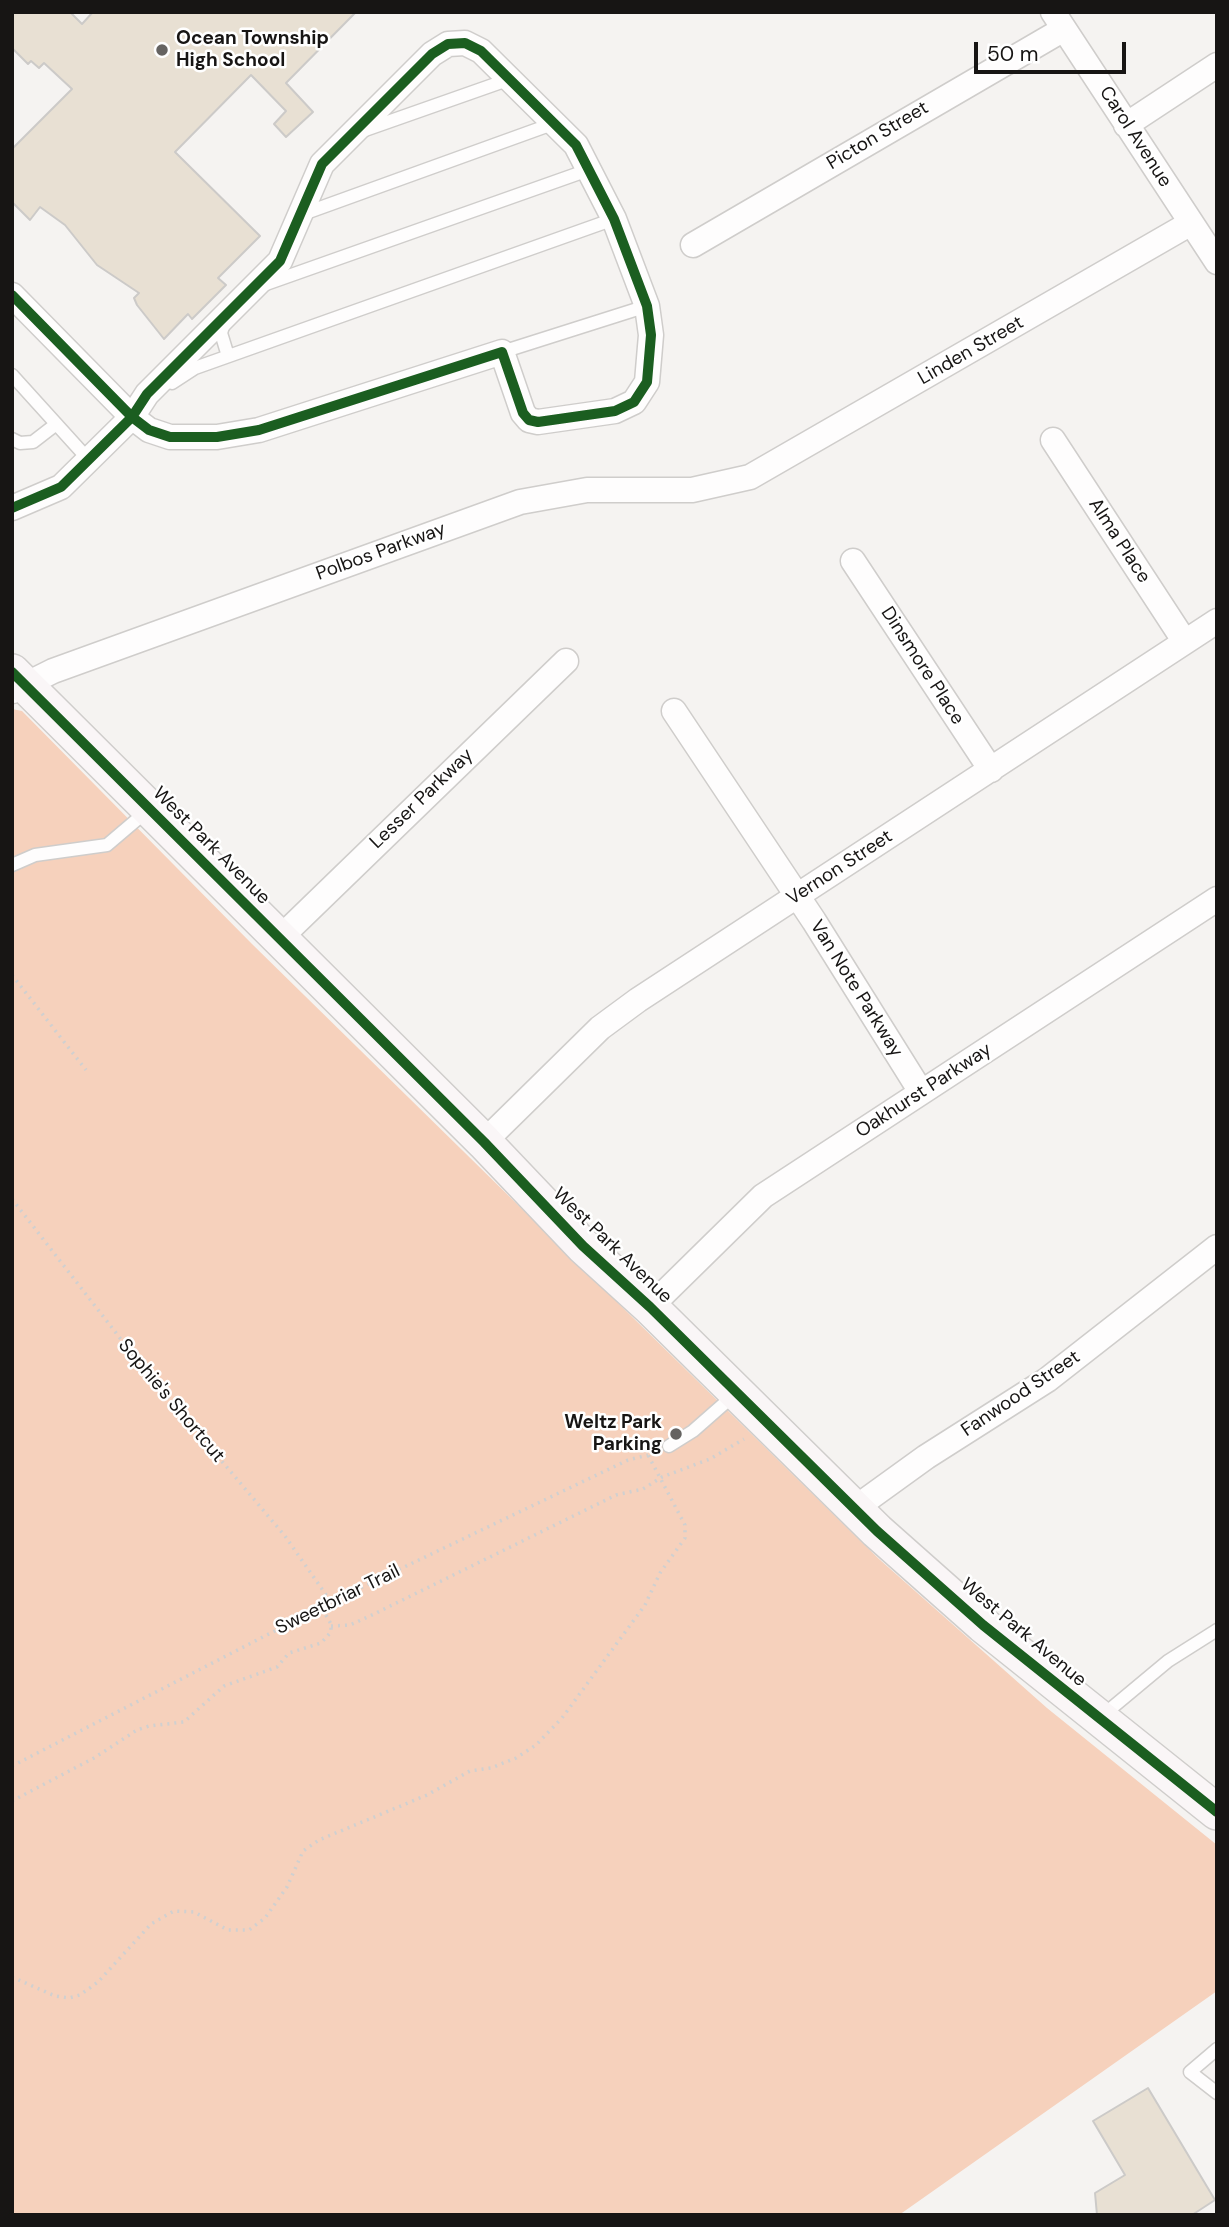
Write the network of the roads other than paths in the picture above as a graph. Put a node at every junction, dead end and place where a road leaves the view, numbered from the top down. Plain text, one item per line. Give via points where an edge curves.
1 (1058, 21) edge
2 (1217, 65) edge
3 (510, 79) junction
4 (555, 123) junction
5 (1126, 125) junction
6 (351, 135) junction
7 (590, 169) junction
8 (302, 214) junction
9 (614, 219) junction
10 (1191, 223) junction
11 (693, 245) dead end
12 (1217, 262) edge
13 (253, 289) junction
14 (12, 295) edge
15 (647, 306) junction
16 (227, 314) junction
17 (502, 352) junction
18 (228, 356) junction
19 (12, 375) edge
20 (132, 417) junction
21 (55, 425) junction
22 (12, 439) edge
23 (1053, 440) dead end
24 (88, 459) junction
25 (750, 477) joint
26 (12, 508) edge
27 (852, 561) dead end
28 (1217, 621) edge
29 (1185, 642) junction
30 (566, 661) dead end
31 (16, 683) edge
32 (674, 711) dead end
33 (991, 770) junction
34 (149, 809) junction
35 (12, 865) edge
36 (796, 896) junction
37 (1217, 899) edge
38 (279, 939) junction
39 (921, 1092) junction
40 (485, 1142) junction
41 (1217, 1247) edge
42 (650, 1307) junction
43 (737, 1392) junction
44 (669, 1446) road end
45 (854, 1509) junction
46 (1217, 1630) edge
47 (1099, 1719) junction
48 (1217, 1812) edge
49 (1217, 2049) edge
50 (1217, 2093) edge

1 - 5 street, Carol Avenue
1 - 11 street, Picton Street
2 - 5 street
3 - 4 street
3 - 6 lane
3 - 6 street via 473,46 448,44 432,54
4 - 7 street
4 - 8 lane
5 - 10 street, Carol Avenue
6 - 8 street via 317,173
7 - 9 street
7 - 13 lane
8 - 13 street via 280,261
9 - 15 street
9 - 18 lane
10 - 12 street, Carol Avenue
10 - 25 street, Linden Street
13 - 16 street
14 - 20 street
15 - 17 lane
15 - 17 street via 651,335 647,382 634,402 615,411 529,420
16 - 18 lane via 221,333
16 - 20 street via 147,394
17 - 20 street via 238,434 170,437 149,430
18 - 20 lane via 179,377
19 - 21 lane
20 - 24 street
21 - 22 lane via 33,442
21 - 24 lane
23 - 29 street, Alma Place
24 - 26 street via 61,487
25 - 31 street, Polbos Parkway via 692,490 587,490 520,502
27 - 33 street, Dinsmore Place
28 - 29 street, Vernon Street
29 - 33 street, Vernon Street
30 - 38 street, Lesser Parkway
31 - 34 street, West Park Avenue
32 - 36 street, Van Note Parkway
33 - 36 street, Vernon Street
34 - 35 lane via 107,845 35,855
34 - 38 street, West Park Avenue
36 - 39 street, Van Note Parkway
36 - 40 street, Vernon Street via 600,1028
37 - 39 street, Oakhurst Parkway
38 - 40 street, West Park Avenue
39 - 42 street, Oakhurst Parkway via 762,1196
40 - 42 street, West Park Avenue via 583,1246
41 - 45 street, Fanwood Street via 1047,1380
42 - 43 street, West Park Avenue
43 - 44 lane
43 - 45 street, West Park Avenue
45 - 47 street, West Park Avenue
46 - 47 lane via 1168,1661
47 - 48 street, West Park Avenue
49 - 50 lane via 1190,2072

